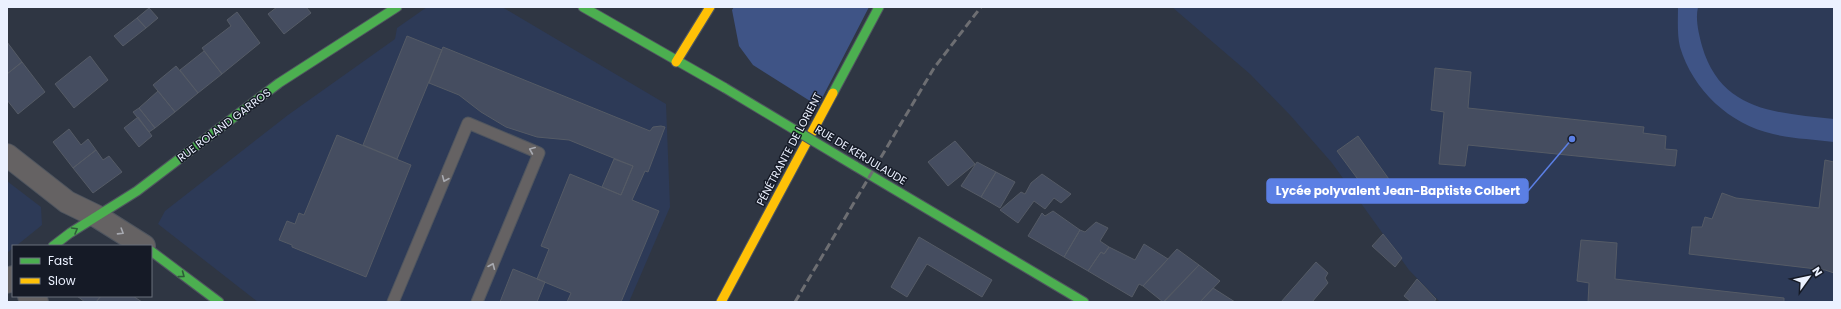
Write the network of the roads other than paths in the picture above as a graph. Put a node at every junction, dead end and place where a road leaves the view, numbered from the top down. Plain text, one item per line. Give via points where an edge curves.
1 (397, 7) edge
2 (583, 7) edge
3 (710, 7) edge
4 (879, 7) edge
5 (676, 62) junction
6 (7, 155) edge
7 (98, 217) junction
8 (54, 245) edge
9 (142, 245) edge
10 (152, 252) edge
11 (219, 302) edge
12 (393, 302) edge
13 (477, 302) edge
14 (721, 302) edge
15 (1084, 302) edge

1 - 7 street, RUE ROLAND GARROS via 279,83
2 - 5 street, RUE DE KERJULAUDE
3 - 5 street
4 - 14 street, PÉNÉTRANTE DE LORIENT
5 - 15 street, RUE DE KERJULAUDE, bridge via 725,88
6 - 7 street via 67,202
8 -> 7 street, RUE ROLAND GARROS
7 -> 9 street
10 -> 11 street
13 -> 12 lane via 539,153 468,123

